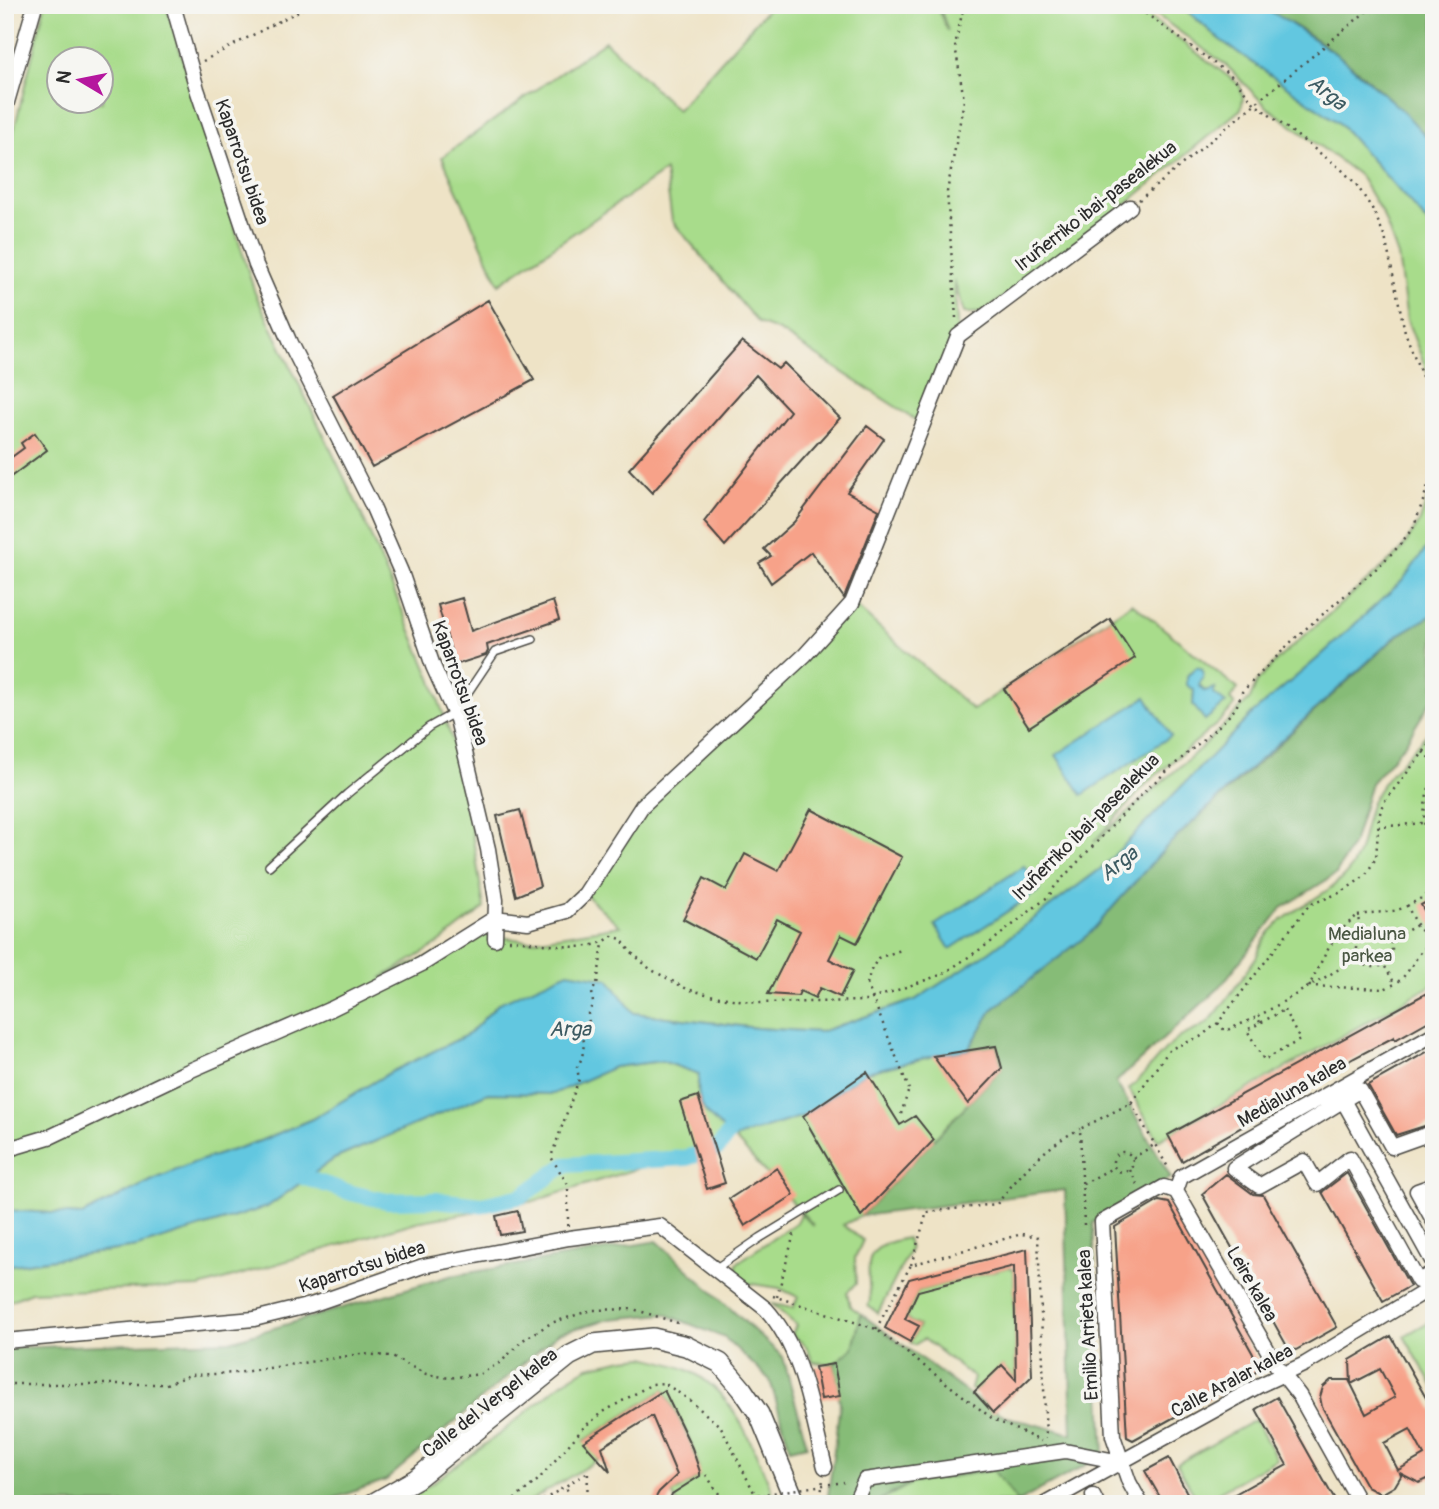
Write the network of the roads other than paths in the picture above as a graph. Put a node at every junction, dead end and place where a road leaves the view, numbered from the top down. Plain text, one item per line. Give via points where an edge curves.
1 (35, 5) edge
2 (173, 5) edge
3 (5, 109) edge
4 (1130, 207) road end
5 (533, 639) dead end
6 (454, 713) junction
7 (269, 866) dead end
8 (495, 918) junction
9 (495, 939) road end
10 (1434, 1034) edge
11 (1339, 1094) junction
12 (1434, 1132) edge
13 (5, 1150) edge
14 (1434, 1185) edge
15 (839, 1190) dead end
16 (1176, 1191) junction
17 (1434, 1222) edge
18 (1434, 1264) edge
19 (715, 1269) junction
20 (1434, 1272) edge
21 (1434, 1286) edge
22 (5, 1341) edge
23 (1283, 1374) junction
24 (1121, 1462) junction
25 (825, 1467) road end
26 (369, 1497) edge
27 (801, 1497) edge
28 (1061, 1500) edge
29 (854, 1504) edge
30 (1045, 1504) edge
31 (1141, 1504) edge
32 (1360, 1504) edge

1 - 3 street
2 - 6 street, Kaparrotsu bidea via 256,265 396,561
4 - 8 street, Iruñerriko ibai-pasealekua via 958,336 852,603 805,655 642,806 585,894 567,911 528,922
5 - 6 lane via 495,652
6 - 7 lane via 429,727 347,794
6 - 8 street, Kaparrotsu bidea via 488,849
8 - 9 street
8 - 13 street via 422,964 331,1009 52,1136
10 - 11 street, Medialuna kalea
11 - 12 street via 1360,1090 1392,1147
11 - 16 street, Medialuna kalea via 1181,1177
11 - 18 street
11 - 20 street via 1234,1168 1259,1186 1304,1161 1317,1184 1350,1158 1418,1281
14 - 17 street via 1416,1191
15 - 19 lane
16 - 23 street, Leire kalea
16 - 24 street, Emilio Arrieta kalea via 1164,1187 1102,1222 1112,1436
19 - 22 street, Kaparrotsu bidea via 660,1226 423,1266 311,1305 254,1319
19 - 25 street, Kaparrotsu bidea via 779,1324 798,1362
21 - 23 street, Calle Aralar kalea
23 - 24 street, Calle Aralar kalea
23 - 32 street, Leire kalea
24 - 28 street, Calle Aralar kalea
24 - 29 street via 1065,1451 865,1480
24 - 31 street, Emilio Arrieta kalea
26 - 27 main road, Calle del Vergel kalea via 416,1479 569,1356 593,1344 653,1339 687,1346 720,1363 759,1415
28 - 30 street, Calle Aralar kalea

